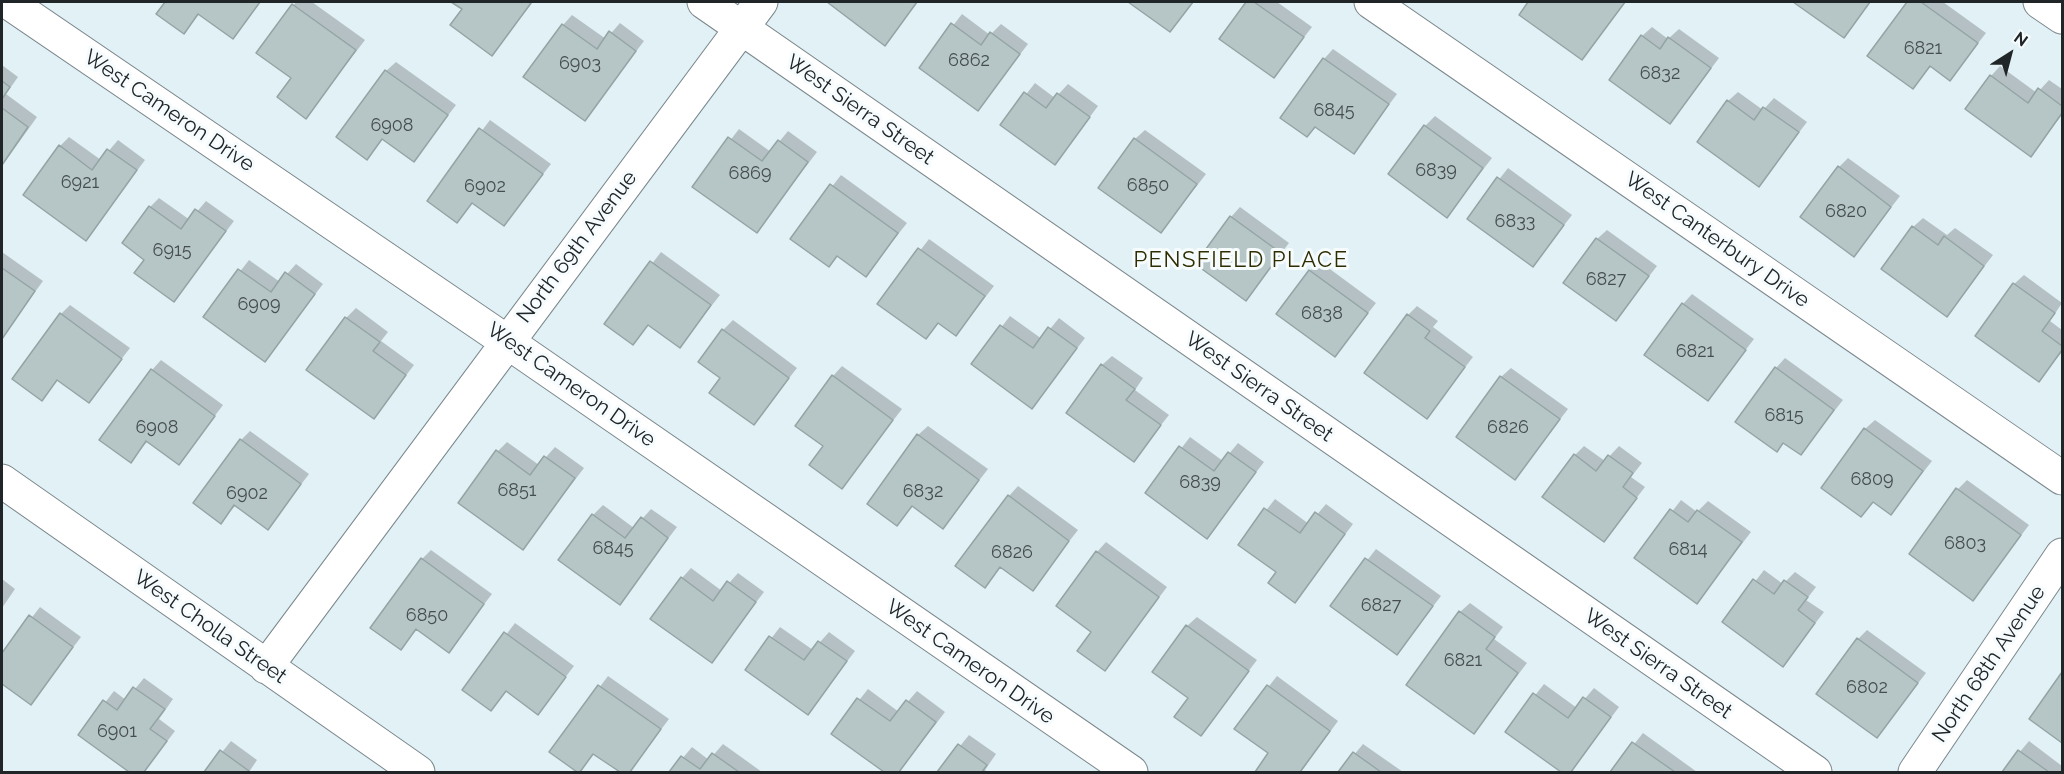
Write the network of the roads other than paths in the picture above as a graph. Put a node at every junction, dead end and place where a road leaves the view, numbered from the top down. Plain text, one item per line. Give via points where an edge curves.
1 (8, 2) edge
2 (704, 2) edge
3 (761, 2) edge
4 (1371, 2) edge
5 (2040, 2) edge
6 (2062, 17) edge
7 (742, 28) junction
8 (506, 341) junction
9 (2062, 478) edge
10 (2, 482) edge
11 (2062, 555) edge
12 (266, 667) junction
13 (418, 772) edge
14 (1131, 772) edge
15 (1815, 772) edge
16 (1914, 772) edge

1 - 8 street, West Cameron Drive
2 - 7 street, West Sierra Street
3 - 7 street, North 69th Avenue
4 - 9 street, West Canterbury Drive
5 - 6 street
7 - 8 street, North 69th Avenue
7 - 15 street, West Sierra Street
8 - 12 street, North 69th Avenue
8 - 14 street, West Cameron Drive
10 - 12 street, West Cholla Street
11 - 16 street, North 68th Avenue
12 - 13 street, West Cholla Street

